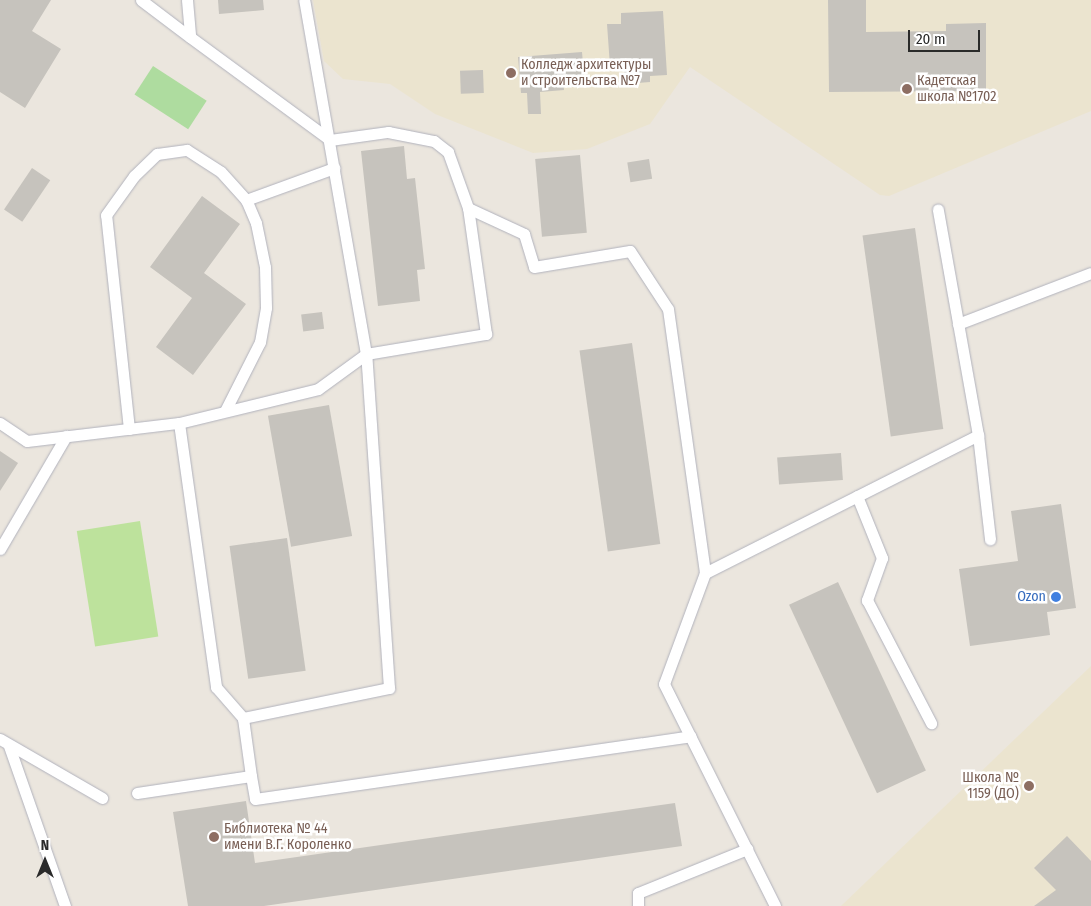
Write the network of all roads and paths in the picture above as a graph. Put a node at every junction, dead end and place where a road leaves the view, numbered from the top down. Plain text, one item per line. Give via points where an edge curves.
1 (141, 0) edge
2 (187, 0) edge
3 (304, 0) edge
4 (190, 37) junction
5 (330, 140) junction
6 (334, 168) junction
7 (246, 200) junction
8 (468, 208) junction
9 (938, 210) dead end
10 (1091, 273) edge
11 (958, 324) junction
12 (366, 354) junction
13 (226, 411) junction
14 (0, 423) edge
15 (179, 423) junction
16 (129, 429) junction
17 (978, 435) junction
18 (66, 436) junction
19 (857, 496) junction
20 (990, 540) dead end
21 (0, 549) edge
22 (705, 573) junction
23 (243, 718) junction
24 (931, 723) dead end
25 (690, 736) junction
26 (5, 742) edge
27 (251, 776) junction
28 (137, 793) dead end
29 (102, 798) dead end
30 (747, 849) junction
31 (766, 888) junction
32 (65, 906) edge
33 (638, 906) edge
34 (771, 906) edge
35 (775, 906) edge

1 - 4 lane
2 - 4 lane
3 - 5 lane
4 - 5 lane
5 - 6 lane
5 - 8 lane via 388,132 434,141 448,152
6 - 7 lane
6 - 12 lane
7 - 13 lane via 256,223 265,267 266,308 260,342
7 - 16 lane via 221,172 187,150 157,154 134,176 106,215
8 - 12 lane via 486,334
8 - 22 lane via 524,234 534,267 630,251 668,309
9 - 11 lane
10 - 11 lane
11 - 17 lane
12 - 13 lane via 318,389
12 - 23 lane via 389,688
13 - 15 lane
14 - 18 lane via 27,441
15 - 16 lane
15 - 23 lane via 216,687
16 - 18 lane
17 - 19 lane
17 - 20 lane
18 - 21 lane
19 - 22 lane
19 - 24 lane via 882,558 867,600
22 - 25 lane via 664,684
23 - 27 lane
25 - 27 lane via 255,799
25 - 30 lane
26 - 29 lane
26 - 32 lane
27 - 28 lane
30 - 31 lane
30 - 33 lane via 638,893
31 - 34 lane
31 - 35 lane

